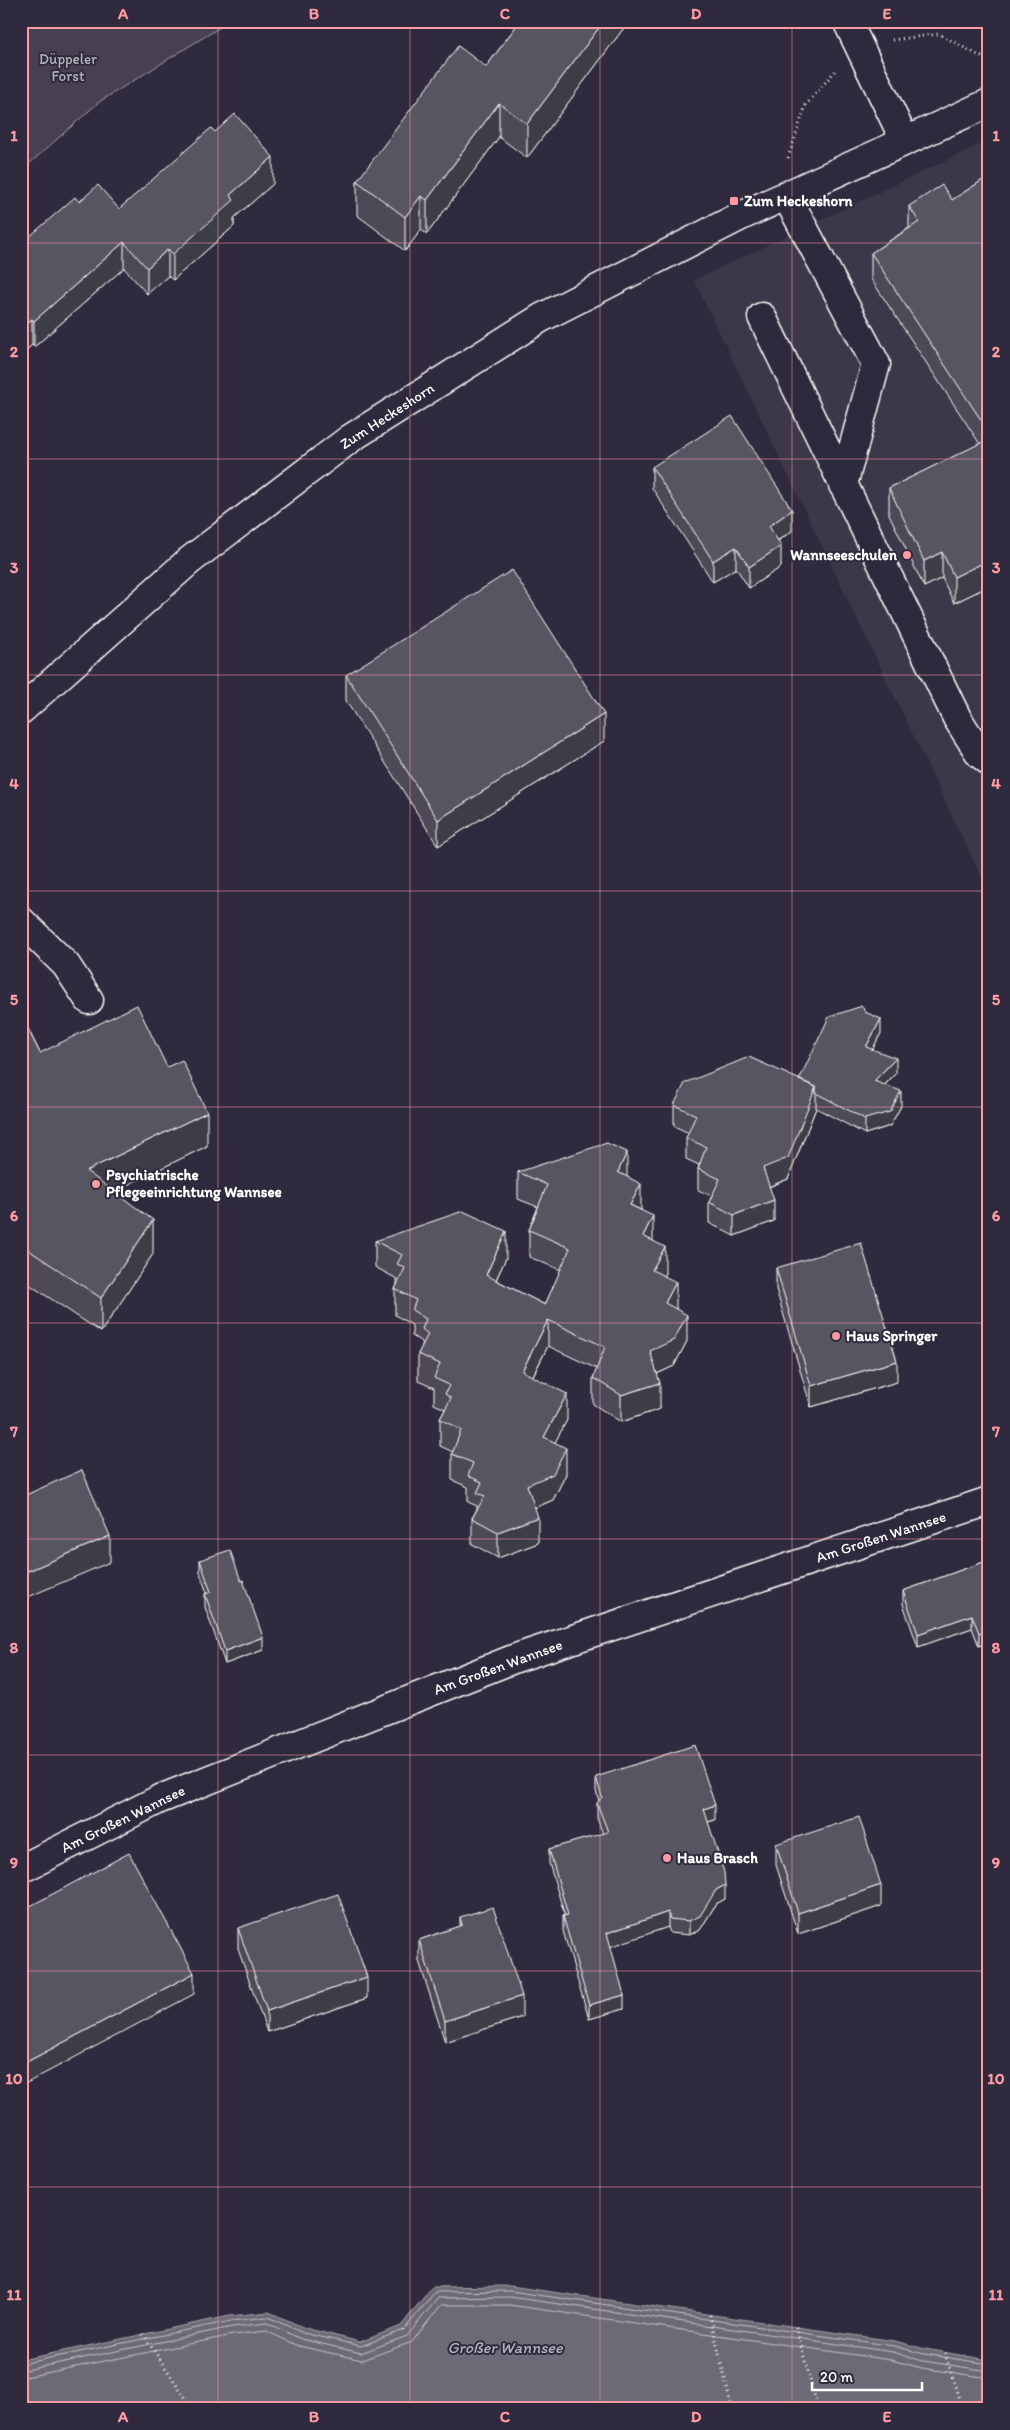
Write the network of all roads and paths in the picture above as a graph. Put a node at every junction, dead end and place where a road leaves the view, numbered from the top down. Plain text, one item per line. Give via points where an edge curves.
1 (852, 33) edge
2 (989, 61) edge
3 (989, 103) edge
4 (905, 141) junction
5 (780, 198) junction
6 (762, 317) dead end
7 (843, 485) junction
8 (21, 710) edge
9 (989, 761) edge
10 (21, 921) edge
11 (90, 1000) dead end
12 (989, 1501) edge
13 (21, 1869) edge
14 (710, 2315) dead end
15 (796, 2327) dead end
16 (143, 2334) dead end
17 (945, 2353) dead end
18 (193, 2409) edge
19 (732, 2409) edge
20 (818, 2409) edge
21 (962, 2409) edge

1 - 2 path via 939,34
1 - 4 street
1 - 5 path via 806,105
3 - 4 street, Zum Heckeshorn
4 - 5 street, Zum Heckeshorn
5 - 7 street via 876,364
5 - 8 street, Zum Heckeshorn via 541,318 358,434 189,560
6 - 7 street
7 - 9 street via 957,718 980,754
10 - 11 street via 66,965
12 - 13 street, Am Großen Wannsee via 516,1658 160,1799
14 - 19 path
15 - 20 path
16 - 18 path
17 - 21 path

